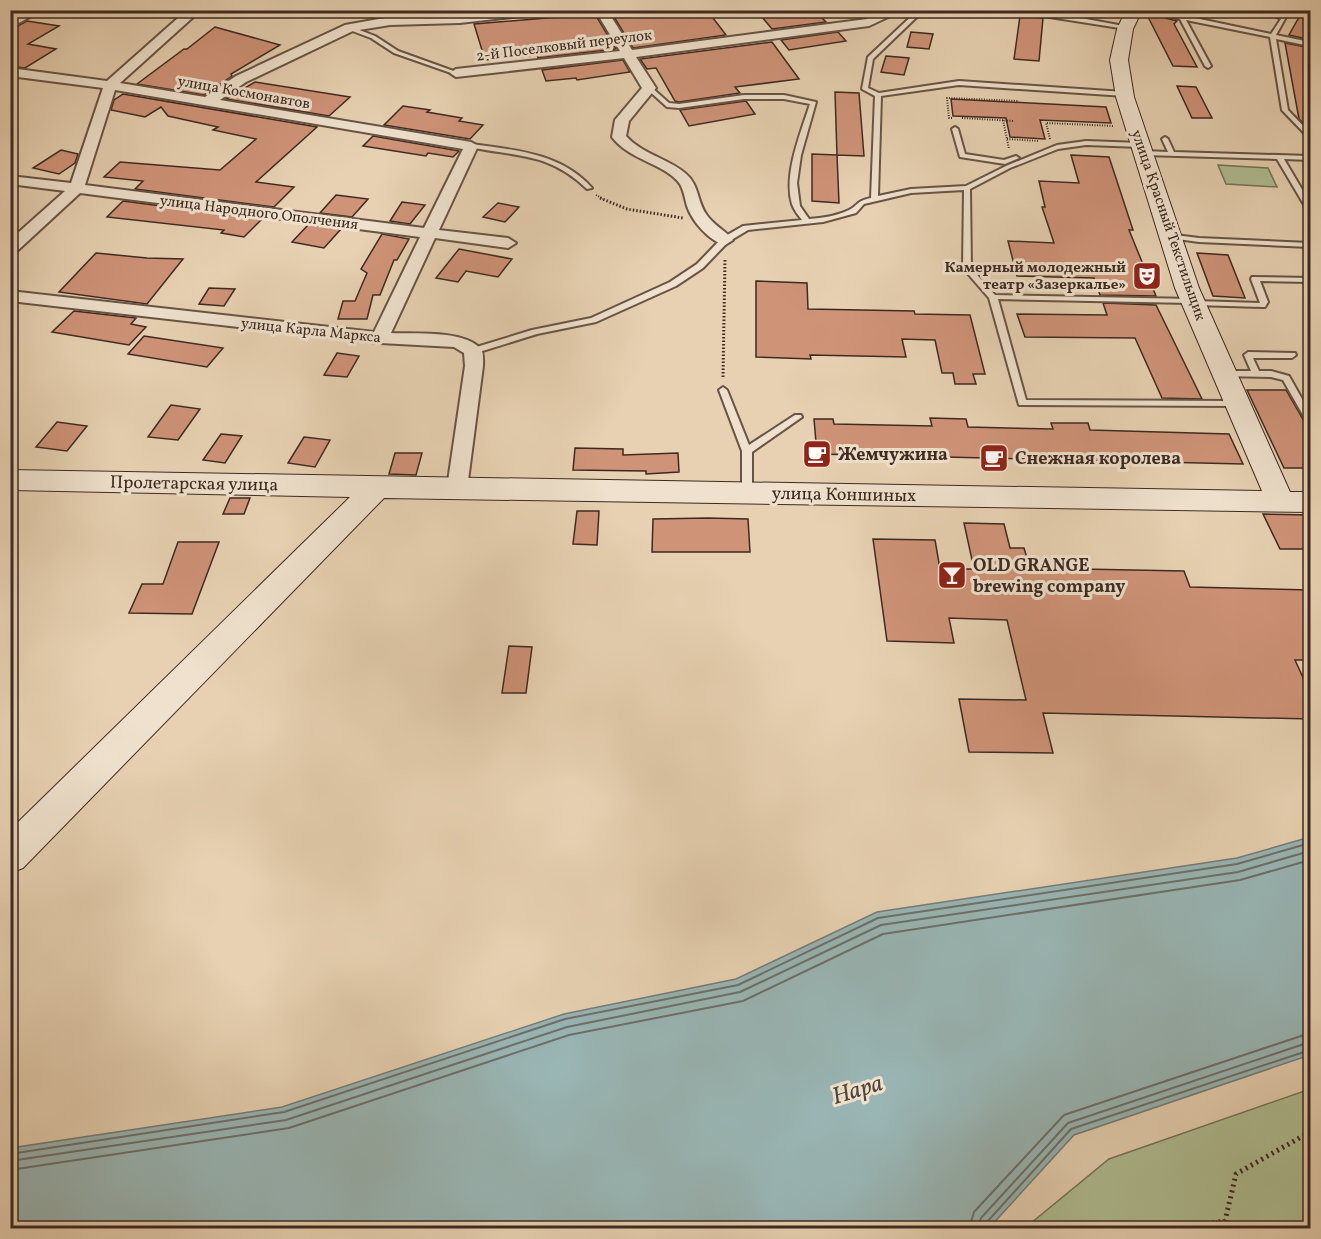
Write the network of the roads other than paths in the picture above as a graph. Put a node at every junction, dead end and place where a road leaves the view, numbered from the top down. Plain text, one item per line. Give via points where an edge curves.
1 (36, 10) edge
2 (195, 10) edge
3 (539, 10) edge
4 (601, 10) edge
5 (879, 10) edge
6 (922, 10) edge
7 (1007, 10) edge
8 (1148, 10) edge
9 (1264, 10) edge
10 (1194, 12) dead end
11 (441, 15) edge
12 (1185, 17) junction
13 (1130, 19) edge
14 (10, 25) edge
15 (349, 28) junction
16 (1273, 36) junction
17 (1311, 44) edge
18 (630, 54) junction
19 (1208, 66) dead end
20 (10, 72) edge
21 (456, 73) joint
22 (110, 86) junction
23 (649, 88) junction
24 (1125, 94) junction
25 (878, 95) junction
26 (207, 102) junction
27 (955, 129) dead end
28 (1311, 136) edge
29 (1165, 139) dead end
30 (471, 147) junction
31 (1142, 149) junction
32 (1172, 154) junction
33 (1028, 158) junction
34 (1280, 158) junction
35 (1311, 158) edge
36 (10, 180) edge
37 (77, 188) junction
38 (589, 188) road end
39 (967, 188) junction
40 (874, 200) junction
41 (1311, 208) edge
42 (807, 222) junction
43 (431, 234) junction
44 (1170, 236) junction
45 (725, 240) junction
46 (508, 243) dead end
47 (1311, 245) edge
48 (10, 249) edge
49 (1311, 280) edge
50 (10, 296) edge
51 (993, 297) junction
52 (1193, 302) junction
53 (380, 338) junction
54 (473, 351) junction
55 (1292, 355) dead end
56 (1224, 374) junction
57 (1256, 374) junction
58 (723, 390) road end
59 (1238, 404) junction
60 (798, 417) dead end
61 (1311, 420) edge
62 (747, 451) junction
63 (10, 480) edge
64 (377, 488) junction
65 (457, 488) junction
66 (747, 492) junction
67 (1280, 501) junction
68 (1311, 502) edge
69 (10, 856) edge

1 - 14 street
2 - 22 street
3 - 11 street via 478,18
4 - 18 street
5 - 18 street, 2-й Поселковый переулок via 882,16 869,21
6 - 25 lane via 870,58 865,89
7 - 13 lane
8 - 12 lane
9 - 16 lane via 1284,18
10 - 12 lane
11 - 15 street
12 - 16 lane
12 - 19 lane
13 - 24 street, улица Красный Текстильщик via 1119,60
15 - 21 lane via 396,52
15 - 26 street via 241,80
16 - 17 lane
16 - 28 lane via 1285,110
18 - 21 street, 2-й Поселковый переулок
18 - 23 street
20 - 22 street, улица Космонавтов
22 - 26 street, улица Космонавтов
22 - 37 street
23 - 42 lane via 668,105 784,96 814,103 797,162 793,193
23 - 45 street via 622,120 619,137 651,162 683,178 692,190 701,220
24 - 25 lane via 959,83
24 - 31 street, улица Красный Текстильщик
25 - 40 lane
26 - 30 street, улица Космонавтов
27 - 33 lane via 962,156 1005,162
29 - 32 lane
30 - 38 lane via 535,156 559,164 575,172
30 - 43 street
31 - 32 lane
31 - 33 lane via 1086,143
31 - 44 street, улица Красный Текстильщик
32 - 34 lane
33 - 39 lane
34 - 35 lane
34 - 41 lane
36 - 37 street, улица Народного Ополчения
37 - 43 street, улица Народного Ополчения
37 - 48 street
39 - 40 lane via 910,191
39 - 51 lane via 967,268
40 - 42 lane via 862,202 853,211
42 - 45 lane via 746,228
43 - 46 street, улица Народного Ополчения
43 - 53 street
44 - 47 lane
44 - 52 street, улица Красный Текстильщик
45 - 54 lane via 700,266 673,284 593,320
49 - 52 lane via 1255,279 1262,305
50 - 53 street, улица Карла Маркса
51 - 52 lane
51 - 59 lane via 1022,403
52 - 56 street, улица Красный Текстильщик
53 - 54 street, улица Карла Маркса via 458,342
54 - 65 street
55 - 57 lane via 1248,355
56 - 57 lane
56 - 59 street, улица Красный Текстильщик
57 - 61 lane via 1286,378
58 - 62 lane
59 - 67 street, улица Красный Текстильщик
60 - 62 lane
62 - 66 lane
63 - 64 street, Пролетарская улица
64 - 65 street, улица Коншиных
64 - 69 street
65 - 66 street, улица Коншиных
66 - 67 street, улица Коншиных
67 - 68 street, улица Коншиных

